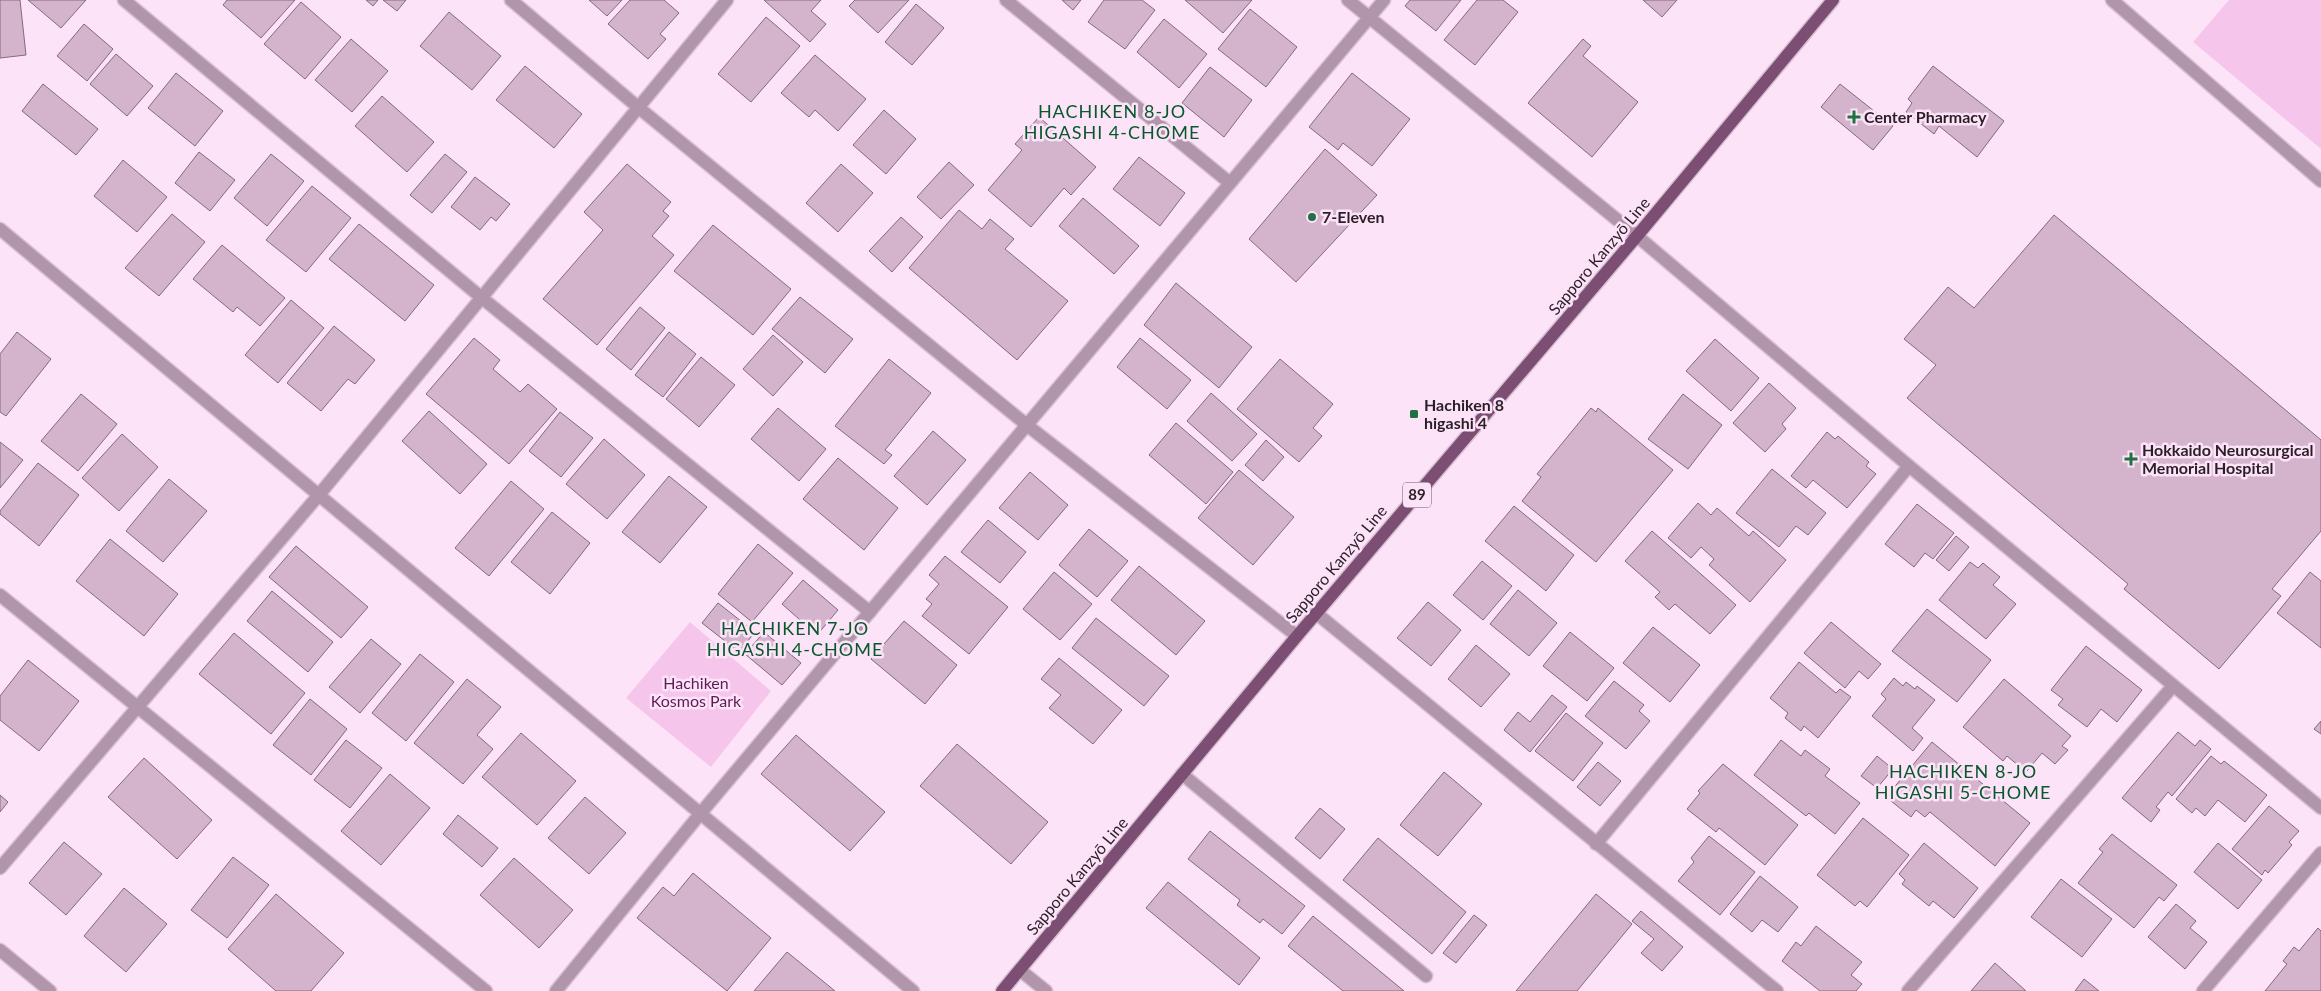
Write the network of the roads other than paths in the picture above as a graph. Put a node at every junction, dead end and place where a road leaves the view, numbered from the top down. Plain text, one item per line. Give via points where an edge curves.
1 (124, 0) edge
2 (511, 0) edge
3 (727, 0) edge
4 (1006, 0) edge
5 (1348, 0) edge
6 (1384, 0) edge
7 (1833, 0) edge
8 (2112, 0) edge
9 (1370, 17) junction
10 (638, 108) junction
11 (2321, 181) edge
12 (1230, 183) junction
13 (0, 229) edge
14 (1638, 236) junction
15 (482, 298) junction
16 (1028, 426) junction
17 (1908, 466) junction
18 (318, 496) junction
19 (0, 595) edge
20 (870, 612) junction
21 (1316, 613) junction
22 (1297, 636) junction
23 (2172, 686) junction
24 (138, 706) junction
25 (1182, 774) junction
26 (2321, 808) edge
27 (700, 814) junction
28 (1596, 844) junction
29 (2321, 853) edge
30 (0, 868) edge
31 (0, 950) edge
32 (1020, 970) junction
33 (1426, 976) dead end
34 (50, 991) edge
35 (486, 991) edge
36 (556, 991) edge
37 (913, 991) edge
38 (1002, 991) edge
39 (1046, 991) edge
40 (1777, 991) edge
41 (1908, 991) edge
42 (2203, 991) edge

1 - 15 street
2 - 10 street
3 - 10 street
4 - 12 street
5 - 9 street
6 - 9 street
7 - 14 main road, Sapporo Kanzyō Line / 89
8 - 11 street
9 - 12 street
9 - 14 street
10 - 15 street
10 - 16 street
12 - 16 street
13 - 18 street
14 - 17 street
14 - 21 main road, Sapporo Kanzyō Line / 89
15 - 18 street
15 - 20 street
16 - 20 street
16 - 22 street
17 - 23 street
17 - 28 street
18 - 24 street
18 - 27 street
19 - 24 street
20 - 27 street
21 - 22 main road, Sapporo Kanzyō Line / 89
21 - 28 street
22 - 25 main road, Sapporo Kanzyō Line / 89
23 - 26 street
23 - 41 street
24 - 30 street
24 - 35 street
25 - 32 main road, Sapporo Kanzyō Line / 89
25 - 33 street
27 - 36 street
27 - 37 street
28 - 40 street
29 - 42 street
31 - 34 street
32 - 38 main road, Sapporo Kanzyō Line / 89
32 - 39 street

